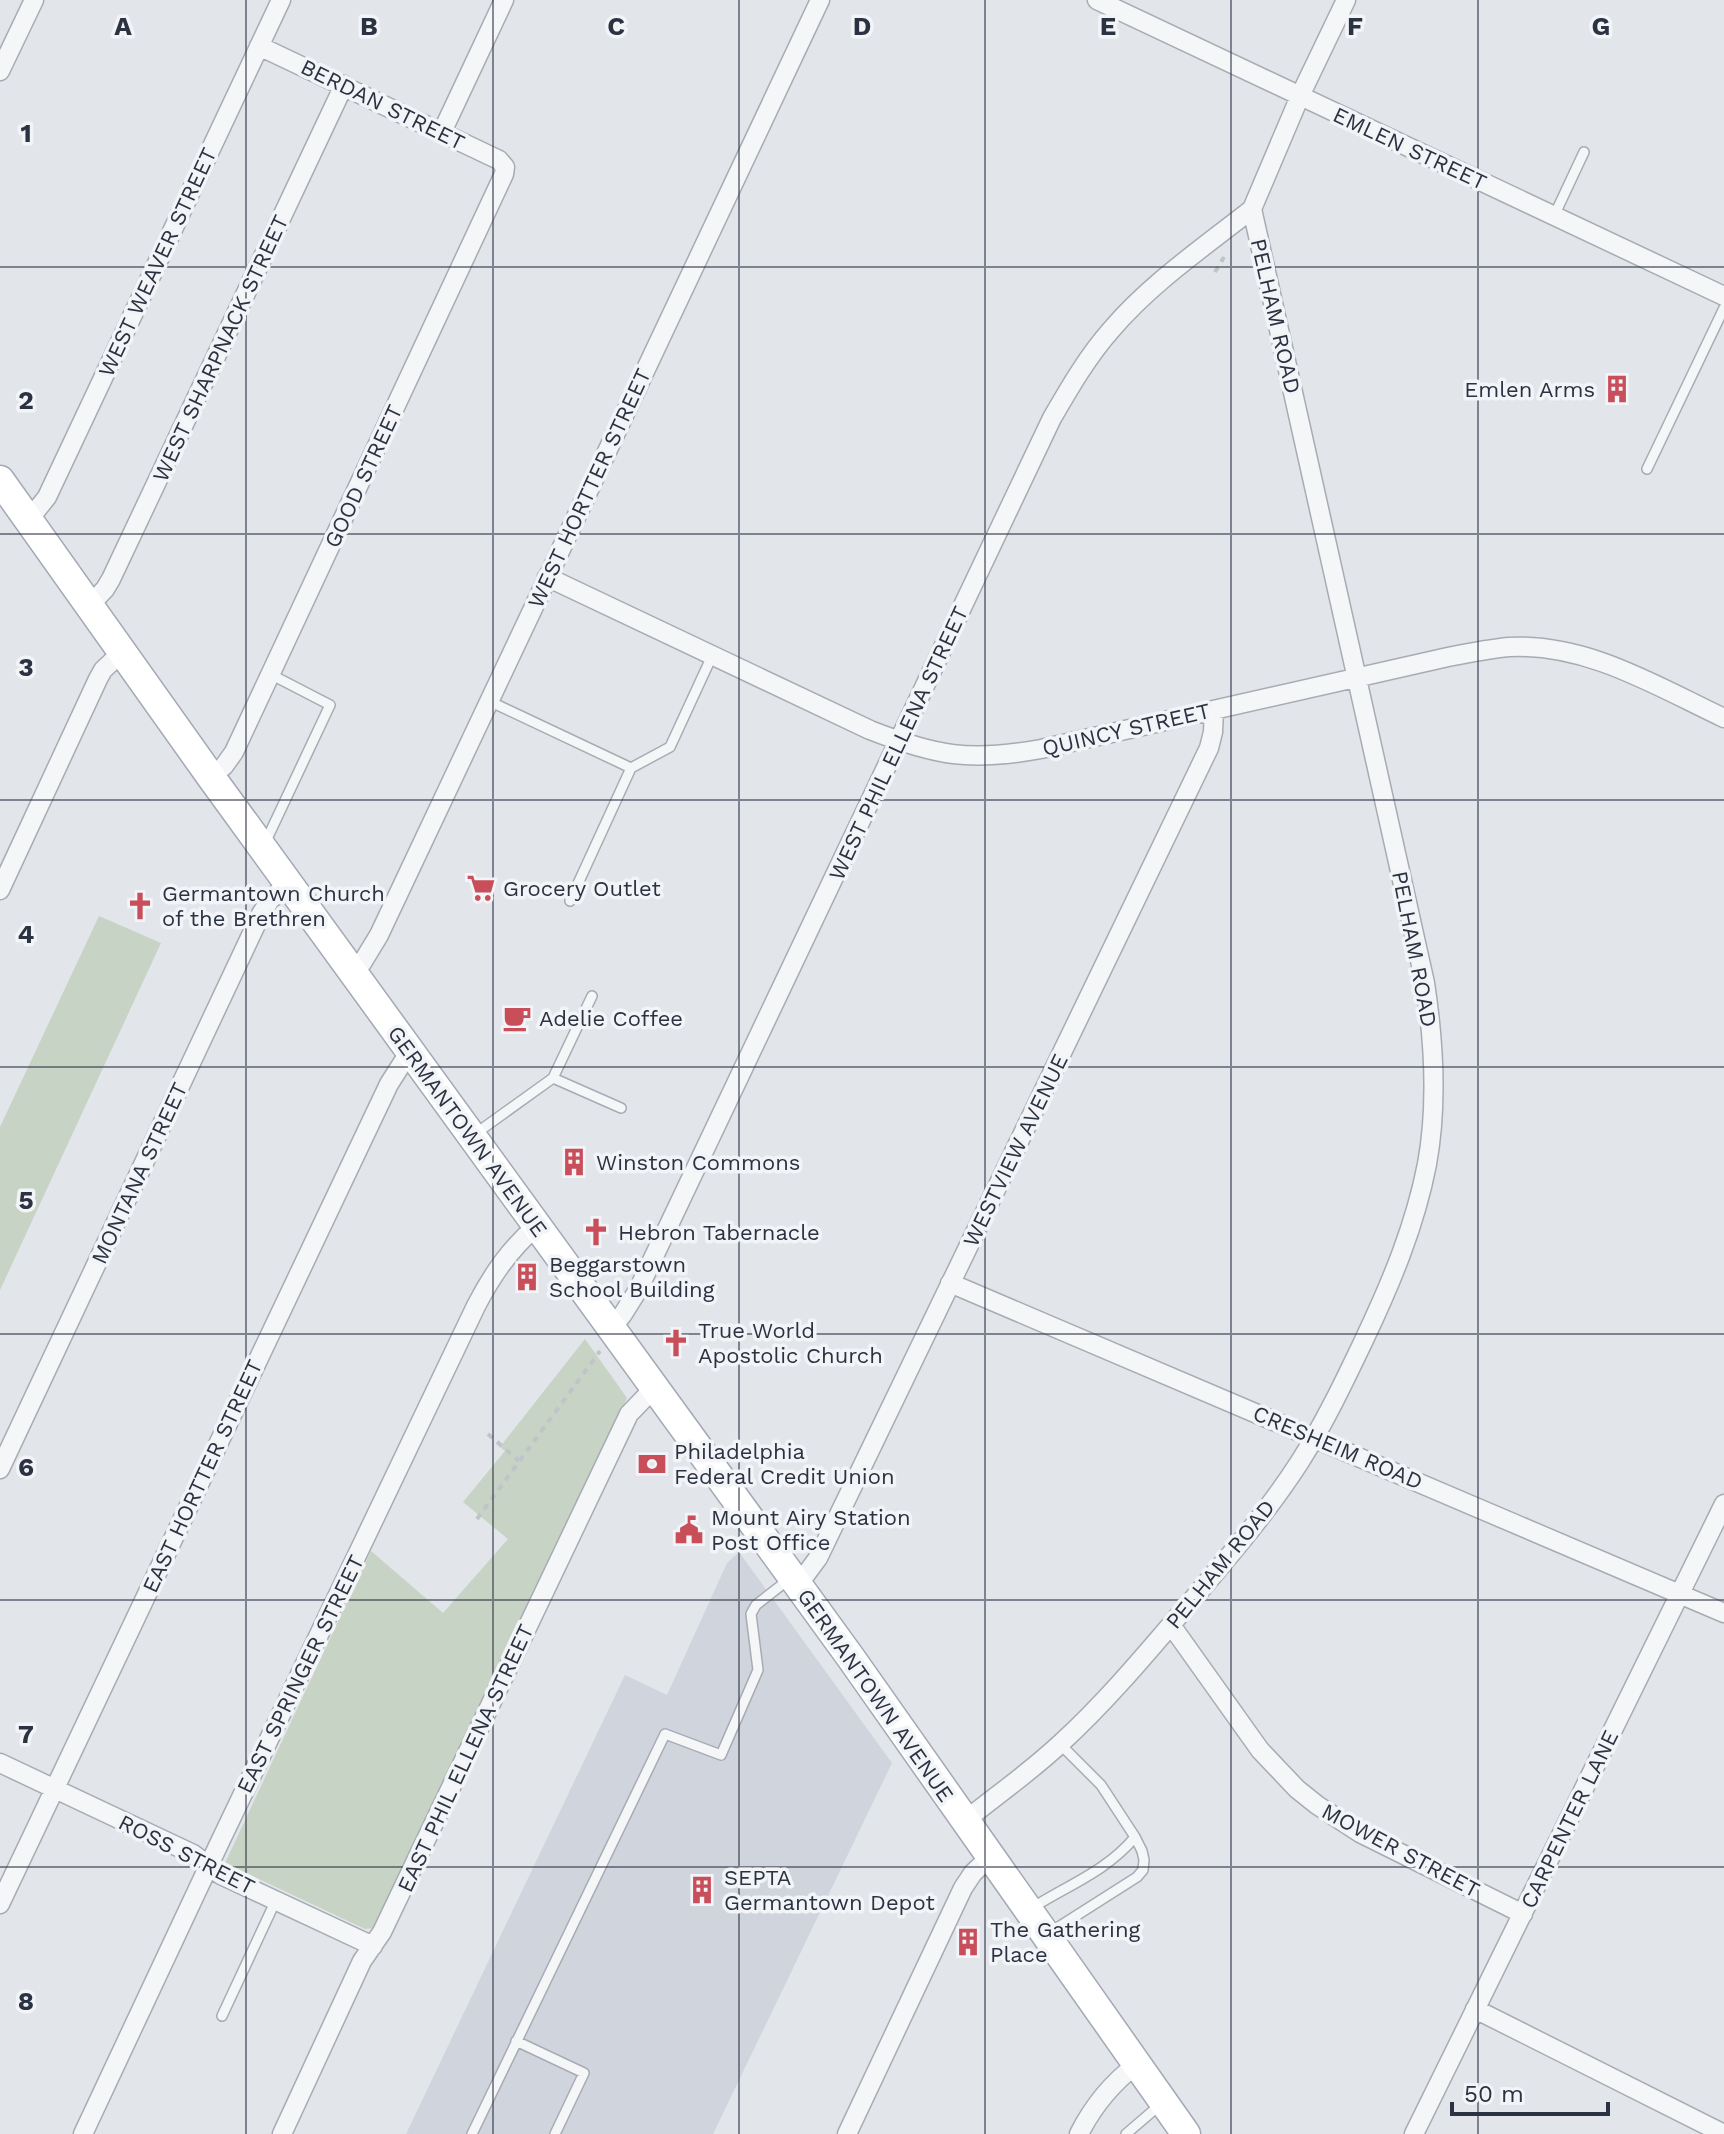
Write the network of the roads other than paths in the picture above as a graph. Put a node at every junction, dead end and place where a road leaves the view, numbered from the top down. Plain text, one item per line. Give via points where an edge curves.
1 (34, 0) edge
2 (281, 0) edge
3 (504, 0) edge
4 (820, 0) edge
5 (1097, 0) edge
6 (1346, 0) edge
7 (259, 46) junction
8 (0, 71) edge
9 (344, 85) junction
10 (1300, 96) junction
11 (442, 132) junction
12 (1584, 152) dead end
13 (505, 167) joint
14 (1252, 209) junction
15 (1554, 216) junction
16 (1724, 296) edge
17 (1724, 308) edge
18 (1647, 469) dead end
19 (0, 480) edge
20 (27, 518) junction
21 (547, 577) junction
22 (89, 606) junction
23 (122, 652) junction
24 (712, 656) junction
25 (270, 674) junction
26 (1357, 678) junction
27 (489, 701) junction
28 (1214, 710) junction
29 (1724, 718) edge
30 (899, 742) junction
31 (631, 768) junction
32 (211, 777) junction
33 (262, 848) junction
34 (288, 883) junction
35 (0, 890) edge
36 (570, 901) dead end
37 (353, 973) junction
38 (592, 996) dead end
39 (412, 1053) junction
40 (553, 1078) junction
41 (621, 1108) dead end
42 (472, 1136) junction
43 (537, 1226) junction
44 (950, 1283) junction
45 (606, 1340) junction
46 (655, 1387) junction
47 (1315, 1437) junction
48 (0, 1469) edge
49 (1724, 1504) edge
50 (795, 1581) junction
51 (1680, 1594) junction
52 (1724, 1613) edge
53 (1171, 1625) junction
54 (1060, 1744) junction
55 (0, 1763) edge
56 (54, 1789) junction
57 (966, 1820) junction
58 (1135, 1837) junction
59 (991, 1856) junction
60 (210, 1866) junction
61 (277, 1899) junction
62 (0, 1904) edge
63 (1029, 1910) junction
64 (1523, 1914) junction
65 (1046, 1935) junction
66 (373, 1946) junction
67 (1475, 2009) junction
68 (222, 2016) dead end
69 (516, 2041) junction
70 (1137, 2064) junction
71 (1163, 2102) junction
72 (83, 2134) edge
73 (282, 2134) edge
74 (472, 2134) edge
75 (555, 2134) edge
76 (847, 2134) edge
77 (1079, 2134) edge
78 (1126, 2134) edge
79 (1186, 2134) edge
80 (1414, 2134) edge
81 (1724, 2134) edge

1 - 8 street
2 - 7 street, WEST WEAVER STREET
3 - 11 street
4 - 21 street, WEST HORTTER STREET
5 - 10 street, EMLEN STREET
6 - 10 street, PELHAM ROAD
7 - 9 street, BERDAN STREET
7 - 20 street, WEST WEAVER STREET via 47,497
9 - 11 street, BERDAN STREET
9 - 22 street, WEST SHARPNACK STREET via 111,579
10 - 14 street, PELHAM ROAD
10 - 15 street, EMLEN STREET
11 - 13 street, BERDAN STREET
12 - 15 lane
13 - 25 street, GOOD STREET
14 - 26 street, PELHAM ROAD
14 - 30 street, WEST PHIL ELLENA STREET via 1133,306 1076,377
15 - 16 street, EMLEN STREET
17 - 18 lane
19 - 20 main road, GERMANTOWN AVENUE
20 - 22 main road, GERMANTOWN AVENUE
21 - 24 street, QUINCY STREET
21 - 27 street, WEST HORTTER STREET
22 - 23 main road, GERMANTOWN AVENUE
23 - 32 main road, GERMANTOWN AVENUE
23 - 35 street via 98,679
24 - 30 street, QUINCY STREET
24 - 31 lane via 670,747
25 - 32 street, GOOD STREET via 234,752
25 - 33 lane via 330,705
26 - 28 street, QUINCY STREET
26 - 29 street, QUINCY STREET via 1481,650 1551,649 1610,664
26 - 47 street, PELHAM ROAD via 1425,983 1433,1096 1427,1161 1412,1225 1373,1320
27 - 31 lane
27 - 37 street, WEST HORTTER STREET via 379,935
28 - 30 street, QUINCY STREET via 992,756 945,754
28 - 44 street, WESTVIEW AVENUE via 1209,748
30 - 45 street, WEST PHIL ELLENA STREET via 638,1290
31 - 36 lane
32 - 33 main road, GERMANTOWN AVENUE
33 - 34 main road, GERMANTOWN AVENUE
34 - 37 main road, GERMANTOWN AVENUE
34 - 48 street, MONTANA STREET via 261,914
37 - 39 main road, GERMANTOWN AVENUE
38 - 40 lane
39 - 42 main road, GERMANTOWN AVENUE
39 - 56 street, EAST HORTTER STREET via 389,1084
40 - 41 lane
40 - 42 lane
42 - 43 main road, GERMANTOWN AVENUE
43 - 45 main road, GERMANTOWN AVENUE
43 - 60 street, EAST SPRINGER STREET via 515,1245 476,1306
44 - 47 street, CRESHEIM ROAD
44 - 50 street, WESTVIEW AVENUE via 818,1558
45 - 46 main road, GERMANTOWN AVENUE
46 - 50 main road, GERMANTOWN AVENUE
46 - 66 street, EAST PHIL ELLENA STREET via 629,1414
47 - 51 street, CRESHEIM ROAD
47 - 53 street, PELHAM ROAD via 1274,1499
49 - 51 street, CARPENTER LANE
50 - 57 main road, GERMANTOWN AVENUE
50 - 69 lane via 756,1605 751,1614 758,1670 721,1755 665,1734
51 - 52 street, CRESHEIM ROAD
51 - 64 street, CARPENTER LANE
53 - 54 street, PELHAM ROAD
53 - 64 street, MOWER STREET via 1260,1750 1297,1789 1360,1833
54 - 57 street, PELHAM ROAD
54 - 58 lane via 1101,1785
55 - 56 street, ROSS STREET
56 - 60 street, ROSS STREET
56 - 62 street, EAST HORTTER STREET
57 - 59 main road, GERMANTOWN AVENUE
58 - 63 lane via 1111,1862
58 - 65 lane via 1144,1860 1137,1877
59 - 63 main road, GERMANTOWN AVENUE
59 - 76 street via 963,1888
60 - 61 street, ROSS STREET
60 - 72 street, EAST SPRINGER STREET
61 - 66 street, ROSS STREET
61 - 68 lane
63 - 65 main road, GERMANTOWN AVENUE
64 - 67 street, CARPENTER LANE
65 - 70 main road, GERMANTOWN AVENUE
66 - 73 street, EAST PHIL ELLENA STREET
67 - 80 street, CARPENTER LANE
67 - 81 street
69 - 74 lane
69 - 75 lane via 584,2073
70 - 71 main road, GERMANTOWN AVENUE
70 - 77 street via 1091,2111
71 - 78 lane
71 - 79 main road, GERMANTOWN AVENUE

